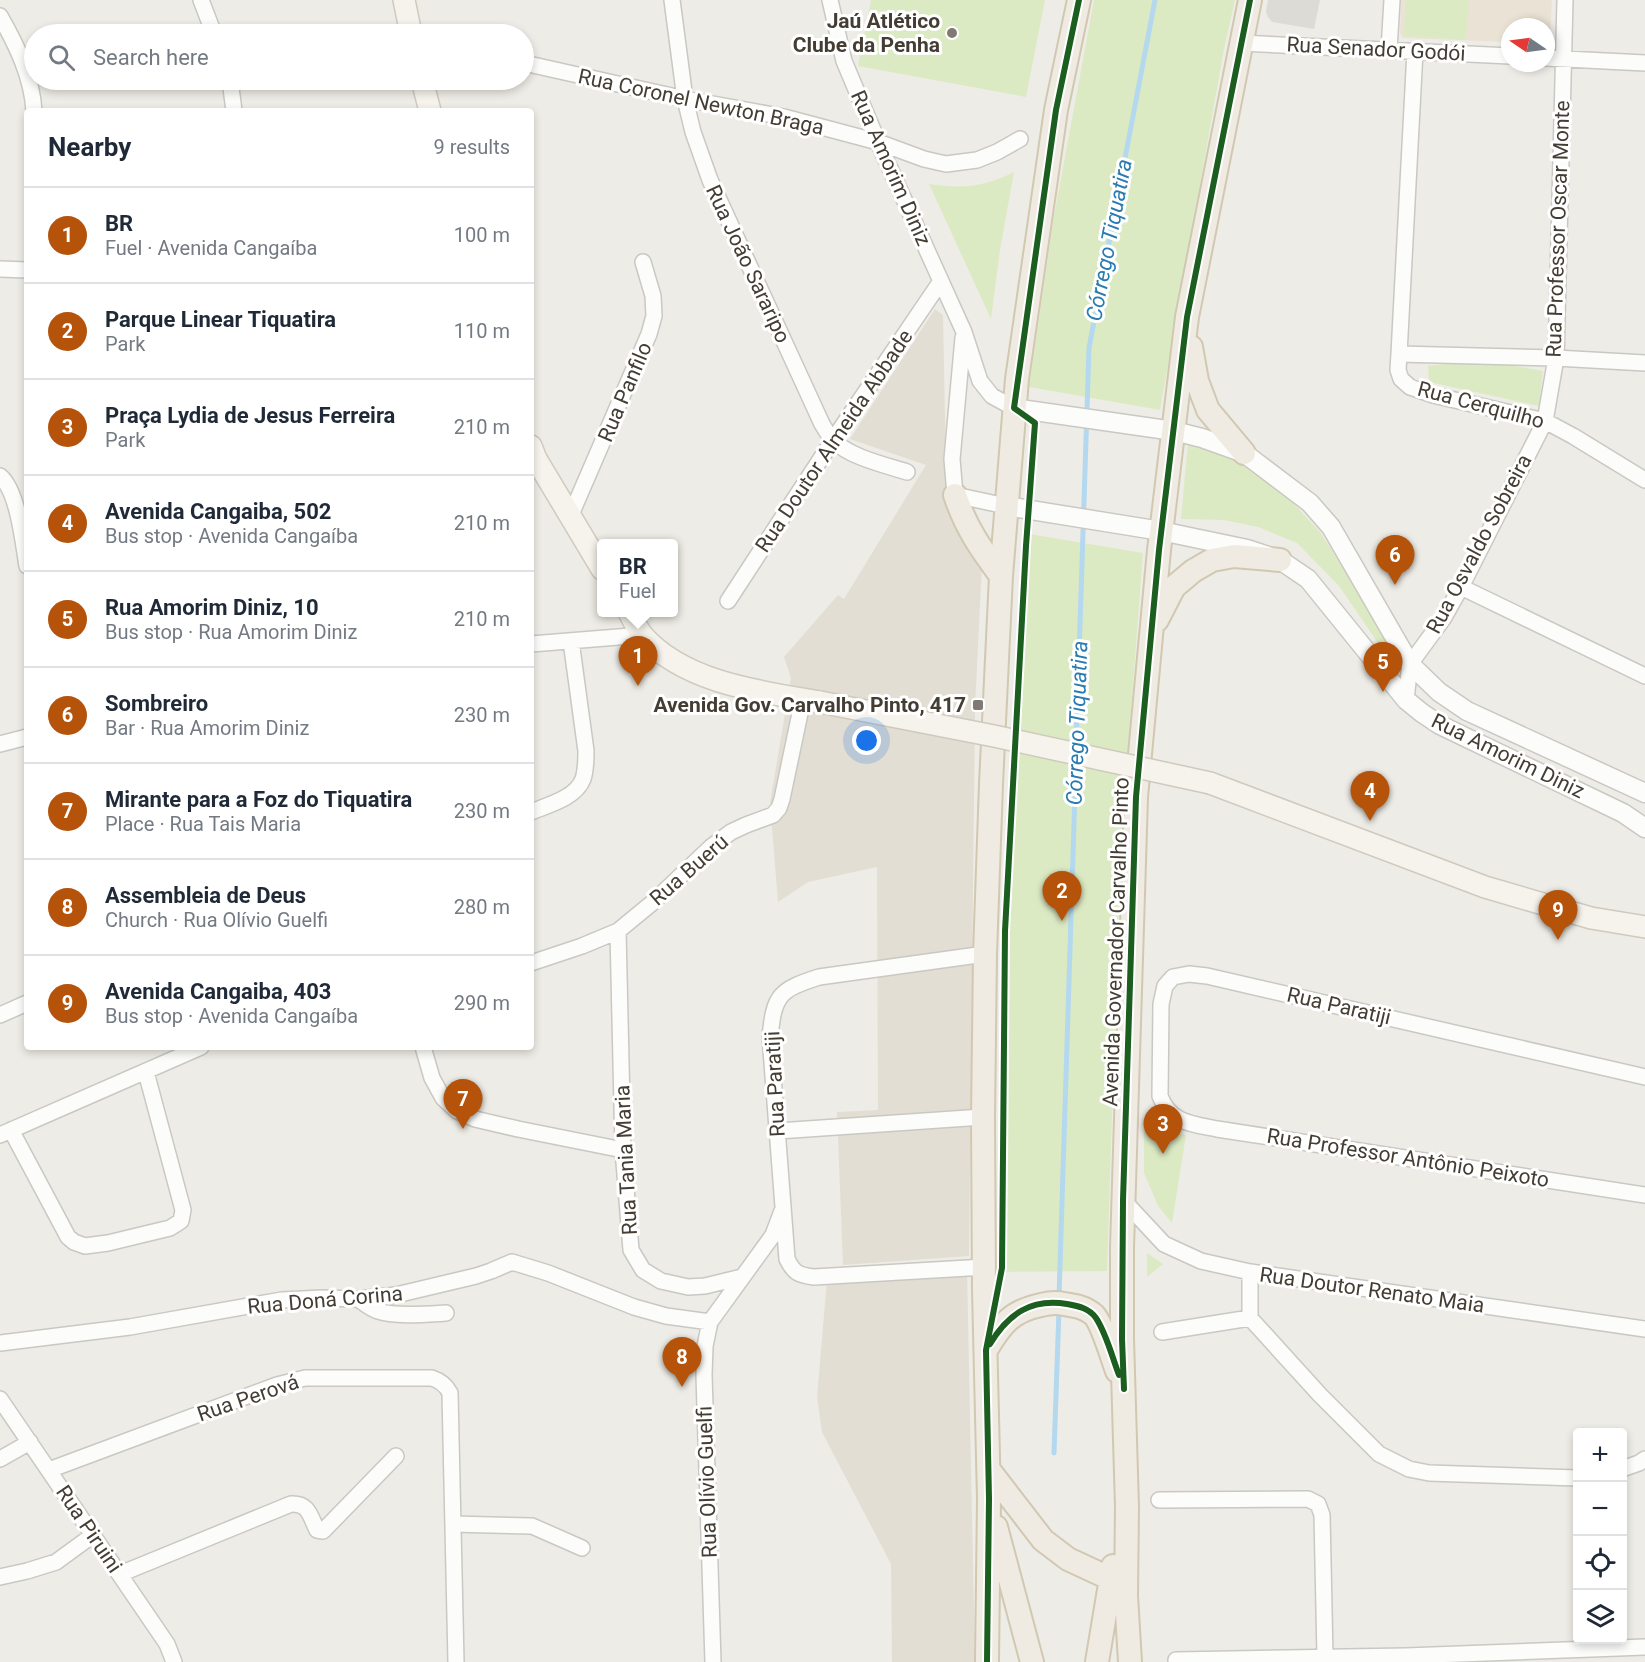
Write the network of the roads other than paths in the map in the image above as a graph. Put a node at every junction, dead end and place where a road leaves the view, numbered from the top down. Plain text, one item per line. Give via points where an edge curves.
1 (201, 0) edge
2 (672, 0) edge
3 (830, 0) edge
4 (1079, 0) edge
5 (1250, 0) edge
6 (1392, 0) edge
7 (1565, 0) edge
8 (401, 3) edge
9 (0, 16) edge
10 (210, 24) edge
11 (408, 24) edge
12 (1241, 43) junction
13 (1389, 50) junction
14 (1415, 51) junction
15 (1501, 56) edge
16 (1555, 59) edge
17 (1563, 59) junction
18 (1645, 63) edge
19 (24, 65) edge
20 (534, 65) edge
21 (32, 90) edge
22 (231, 90) edge
23 (425, 90) edge
24 (685, 99) junction
25 (34, 108) edge
26 (234, 108) edge
27 (429, 108) edge
28 (1020, 139) dead end
29 (878, 142) junction
30 (643, 262) dead end
31 (0, 269) edge
32 (24, 270) edge
33 (941, 281) junction
34 (1187, 317) junction
35 (964, 332) junction
36 (1399, 354) junction
37 (1556, 358) junction
38 (1645, 363) edge
39 (1024, 410) junction
40 (1545, 420) junction
41 (1167, 430) junction
42 (833, 440) junction
43 (1244, 453) junction
44 (534, 457) edge
45 (907, 472) dead end
46 (3, 478) edge
47 (1645, 480) edge
48 (955, 495) junction
49 (1006, 507) junction
50 (570, 517) junction
51 (1151, 529) junction
52 (24, 550) edge
53 (1280, 560) junction
54 (597, 561) edge
55 (1001, 576) junction
56 (1461, 587) junction
57 (728, 602) dead end
58 (632, 617) edge
59 (1152, 630) junction
60 (643, 635) junction
61 (571, 641) junction
62 (534, 644) edge
63 (1410, 663) junction
64 (1645, 676) edge
65 (1406, 700) junction
66 (811, 701) junction
67 (24, 738) edge
68 (0, 744) edge
69 (1645, 793) edge
70 (534, 811) edge
71 (1645, 828) edge
72 (1645, 927) edge
73 (618, 931) junction
74 (985, 954) junction
75 (534, 962) edge
76 (24, 1004) edge
77 (0, 1015) edge
78 (194, 1050) edge
79 (424, 1050) edge
80 (146, 1072) junction
81 (1645, 1077) edge
82 (1172, 1115) joint
83 (984, 1117) junction
84 (778, 1131) junction
85 (6, 1133) edge
86 (623, 1150) junction
87 (1645, 1195) edge
88 (1123, 1200) junction
89 (784, 1206) junction
90 (984, 1267) junction
91 (1250, 1272) junction
92 (742, 1277) junction
93 (358, 1299) junction
94 (446, 1313) dead end
95 (1250, 1318) junction
96 (711, 1322) junction
97 (1645, 1329) edge
98 (1162, 1332) dead end
99 (0, 1343) edge
100 (986, 1350) junction
101 (1124, 1389) junction
102 (0, 1399) edge
103 (30, 1442) junction
104 (396, 1456) dead end
105 (0, 1459) edge
106 (1645, 1459) edge
107 (1627, 1468) edge
108 (49, 1470) junction
109 (989, 1470) junction
110 (1573, 1478) edge
111 (989, 1498) junction
112 (1159, 1500) dead end
113 (1127, 1507) junction
114 (453, 1524) junction
115 (93, 1535) junction
116 (582, 1548) dead end
117 (120, 1574) junction
118 (0, 1577) edge
119 (1111, 1579) junction
120 (1126, 1596) junction
121 (1645, 1647) edge
122 (1325, 1657) junction
123 (1406, 1659) edge
124 (1176, 1660) dead end
125 (174, 1662) edge
126 (456, 1662) edge
127 (713, 1662) edge
128 (987, 1662) edge
129 (1032, 1662) edge
130 (1097, 1662) edge
131 (1130, 1662) edge

1 - 10 street
2 - 24 street, Rua João Sararipo
3 - 29 street, Rua Amorim Diniz via 844,61
4 - 39 main road via 1056,110
5 - 12 main road, Avenida Governador Carvalho Pinto
6 - 13 street
7 - 17 street, Rua Professor Oscar Monte
8 - 11 main road
9 - 19 street
12 - 13 street, Rua Senador Godói
12 - 34 main road, Avenida Governador Carvalho Pinto
13 - 14 street, Rua Senador Godói
14 - 15 street, Rua Senador Godói
14 - 36 street, Rua Cerquilho
16 - 17 street
17 - 18 street
17 - 37 street, Rua Professor Oscar Monte
20 - 24 street, Rua Coronel Newton Braga
21 - 25 street
22 - 26 street
23 - 27 main road
24 - 29 street, Rua Coronel Newton Braga via 784,117
24 - 42 street, Rua João Sararipo via 710,180 822,424
28 - 29 street, Rua Coronel Newton Braga via 977,160 946,164
29 - 33 street, Rua Amorim Diniz
30 - 50 street, Rua Panfilo via 653,296 654,316 649,334
31 - 32 street
33 - 35 street, Rua Amorim Diniz
33 - 42 street, Rua Doutor Almeida Abbade
34 - 41 main road, Avenida Governador Carvalho Pinto
34 - 43 main road via 1201,395 1208,410
35 - 39 street, Rua Amorim Diniz via 985,389
35 - 48 street, Rua Amorim Diniz via 952,459
36 - 37 street
36 - 40 street, Rua Cerquilho via 1398,370 1410,387
37 - 38 street
37 - 40 street, Rua Professor Oscar Monte
39 - 41 street, Rua Amorim Diniz
39 - 49 main road
40 - 47 street, Rua Cerquilho
40 - 56 street, Rua Osvaldo Sobreira
41 - 43 street, Rua Amorim Diniz
41 - 51 main road, Avenida Governador Carvalho Pinto
42 - 45 street, Rua João Sararipo via 858,455
42 - 57 street, Rua Doutor Almeida Abbade
43 - 63 street, Rua Amorim Diniz via 1310,503 1331,527
44 - 50 main road
46 - 52 street via 15,501
48 - 49 street, Rua Amorim Diniz
48 - 55 main road via 962,517
49 - 51 street, Rua Amorim Diniz
49 - 55 main road
50 - 54 main road
51 - 53 street, Rua Amorim Diniz
51 - 59 main road, Avenida Governador Carvalho Pinto
53 - 59 main road via 1234,556 1212,560 1174,587
53 - 65 street, Rua Amorim Diniz via 1308,579
55 - 74 main road
56 - 63 street, Rua Osvaldo Sobreira
56 - 64 street
58 - 60 main road
59 - 88 main road, Avenida Governador Carvalho Pinto via 1136,797
60 - 61 street
60 - 66 main road via 685,668 722,682
61 - 62 street
61 - 70 street via 586,768 582,782 571,794
63 - 65 street
63 - 69 street, Rua Amorim Diniz via 1439,692 1467,711
65 - 71 street, Rua Amorim Diniz via 1440,725 1623,813
66 - 72 main road, bridge via 1210,783 1485,887 1591,918
66 - 73 street, Rua Buerú via 782,800 773,815 731,832
67 - 68 street
73 - 75 street, Rua Buerú
73 - 86 street, Rua Tania Maria
74 - 83 main road
74 - 84 street, Rua Paratiji via 819,977 794,985 780,996 772,1010 770,1037
76 - 77 street
78 - 80 street
79 - 86 street via 432,1078 443,1098 457,1111 518,1130
80 - 85 street
80 - 85 street via 183,1210 181,1221 170,1228 108,1243 85,1246 74,1242
81 - 82 street, Rua Paratiji via 1189,974 1173,977 1165,986 1161,1004 1160,1096
82 - 87 street, Rua Professor Antônio Peixoto via 1217,1129
83 - 84 street
83 - 90 main road
84 - 89 street, Rua Paratiji
86 - 92 street, Rua Tania Maria via 631,1250 643,1270 662,1281 688,1287
88 - 91 street, Rua Doutor Renato Maia via 1164,1244 1201,1261
88 - 101 main road, Avenida Governador Carvalho Pinto
89 - 90 street via 787,1258 792,1270 801,1275
89 - 92 street via 773,1234
90 - 100 main road
91 - 95 street
91 - 97 street, Rua Doutor Renato Maia
92 - 96 street, Rua Olívio Guelfi
93 - 94 street via 385,1313
93 - 96 street, Rua Doná Corina via 453,1282 512,1262 645,1310
93 - 99 street, Rua Doná Corina via 282,1300 130,1327
95 - 98 street
95 - 110 street via 1379,1454 1410,1469 1429,1473
96 - 127 street, Rua Olívio Guelfi via 704,1375
100 - 101 main road via 1008,1320 1026,1308 1054,1302 1082,1307 1095,1317
100 - 109 main road
101 - 113 main road, Avenida Governador Carvalho Pinto
102 - 103 street, Rua Piruini
103 - 105 street
103 - 108 street, Rua Piruini
104 - 117 street via 323,1531 317,1530 305,1506 291,1504
106 - 107 street
108 - 114 street, Rua Perová via 305,1378 432,1378 450,1393
108 - 115 street, Rua Piruini
109 - 111 main road
109 - 119 main road via 1043,1540 1068,1559
111 - 128 main road
111 - 129 main road
112 - 122 street via 1308,1499 1318,1504 1322,1515
113 - 119 main road
113 - 120 main road, Avenida Governador Carvalho Pinto
114 - 116 street via 532,1526
114 - 126 street
115 - 117 street, Rua Piruini
115 - 118 street via 56,1562
117 - 125 street, Rua Piruini via 167,1644
119 - 120 main road
119 - 130 main road
120 - 131 main road, Avenida Governador Carvalho Pinto
121 - 123 street
122 - 123 street
122 - 124 street

